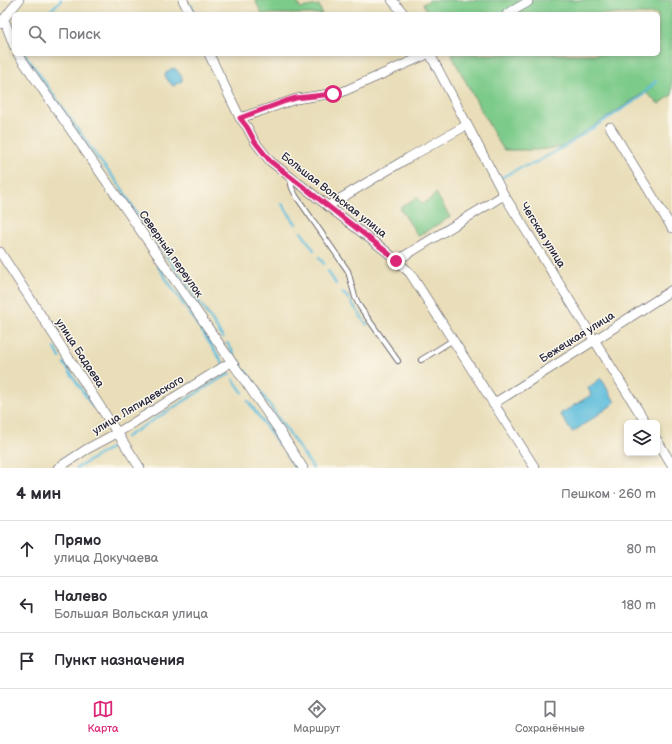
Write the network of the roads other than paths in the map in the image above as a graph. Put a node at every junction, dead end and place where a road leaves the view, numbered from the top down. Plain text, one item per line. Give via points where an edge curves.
1 (183, 0) edge
2 (392, 0) edge
3 (15, 2) edge
4 (528, 2) dead end
5 (189, 12) edge
6 (402, 12) edge
7 (510, 12) edge
8 (2, 22) edge
9 (12, 42) edge
10 (19, 56) edge
11 (210, 56) edge
12 (424, 56) edge
13 (430, 56) edge
14 (240, 118) junction
15 (467, 125) junction
16 (610, 127) dead end
17 (289, 175) junction
18 (504, 195) junction
19 (328, 206) junction
20 (672, 228) edge
21 (0, 252) edge
22 (396, 261) junction
23 (672, 290) edge
24 (453, 340) junction
25 (595, 340) junction
26 (421, 360) dead end
27 (398, 361) dead end
28 (231, 362) junction
29 (493, 404) junction
30 (644, 420) edge
31 (117, 433) junction
32 (660, 445) edge
33 (672, 465) edge
34 (58, 468) edge
35 (140, 468) edge
36 (303, 468) edge
37 (535, 468) edge

1 - 5 street
2 - 6 street
3 - 8 street
4 - 7 street
8 - 9 street
10 - 28 street, Северный переулок
11 - 14 street, Большая Вольская улица
12 - 14 street via 342,92 296,98
13 - 15 street, Чегская улица
14 - 17 street, Большая Вольская улица via 270,161
15 - 18 street, Чегская улица
15 - 19 street
16 - 20 street
17 - 19 street, Большая Вольская улица
17 - 27 lane via 296,196 348,271 360,307
18 - 22 street
18 - 25 street, Чегская улица
19 - 22 street, Большая Вольская улица
21 - 31 street, улица Бадаева
22 - 24 street, Большая Вольская улица via 417,282
23 - 25 street, Бежецкая улица
24 - 26 lane
24 - 29 street, Большая Вольская улица
25 - 29 street, Бежецкая улица
25 - 30 street, Чегская улица
28 - 31 street, улица Ляпидевского
28 - 36 street, Северный переулок
29 - 37 street, Большая Вольская улица
31 - 34 street, улица Ляпидевского
31 - 35 street, улица Бадаева
32 - 33 street

